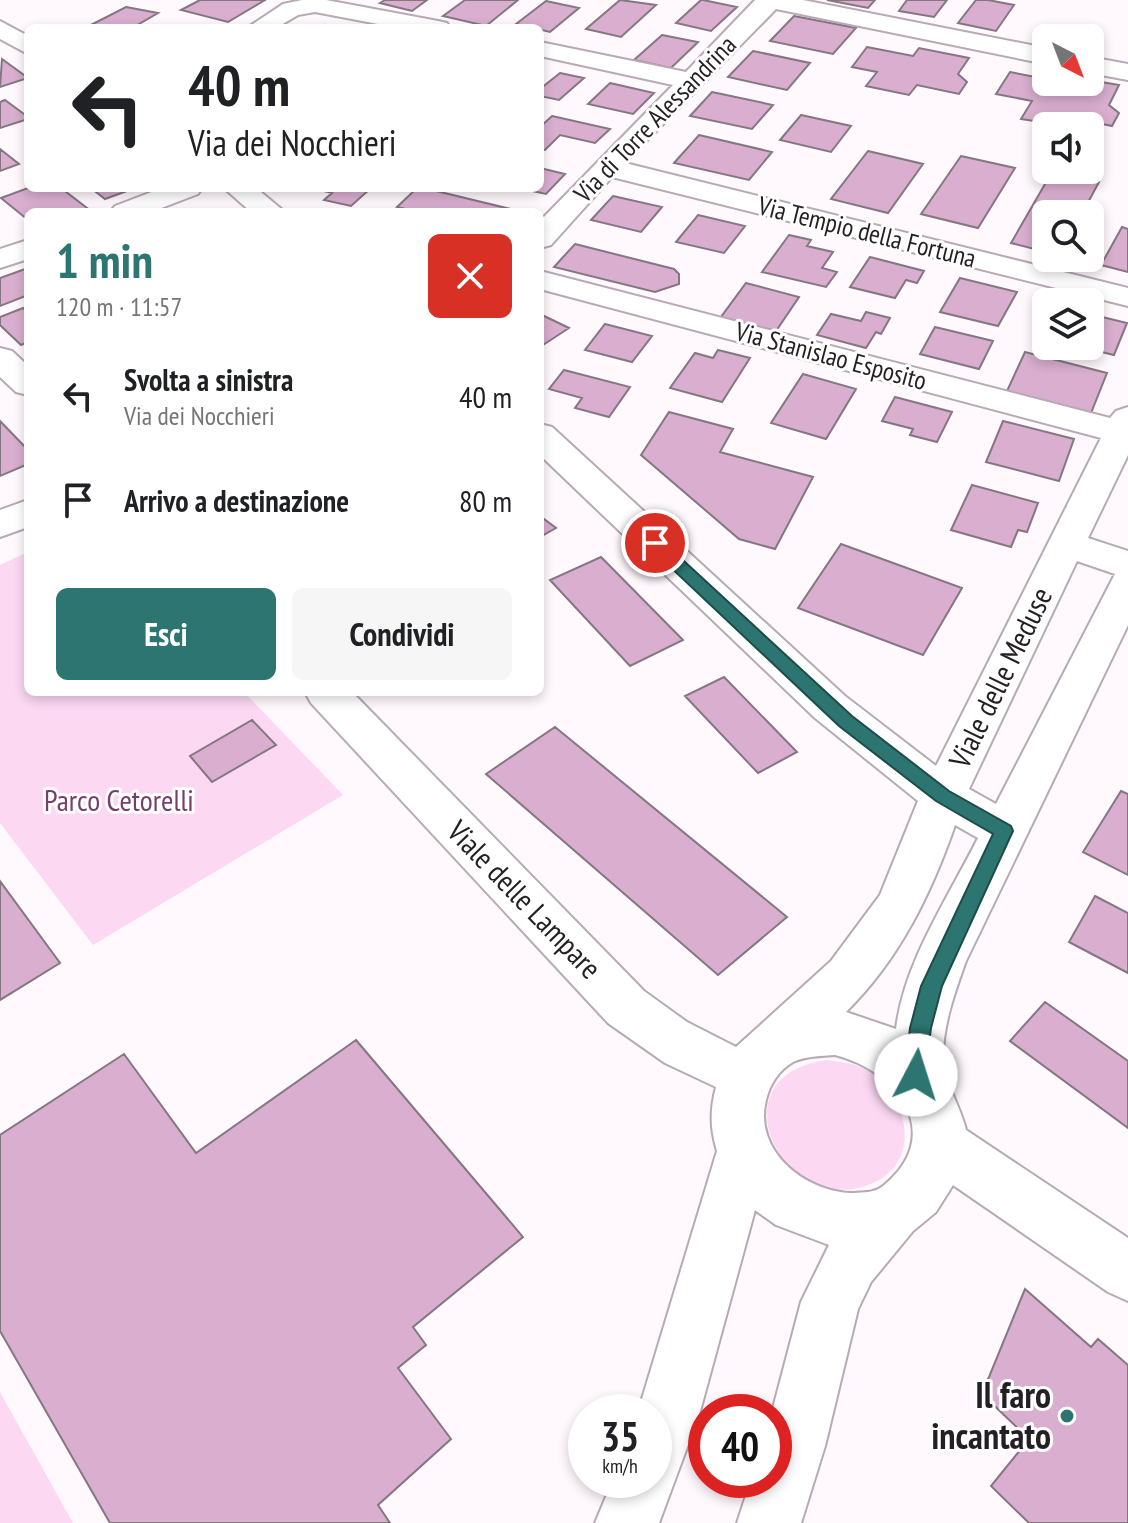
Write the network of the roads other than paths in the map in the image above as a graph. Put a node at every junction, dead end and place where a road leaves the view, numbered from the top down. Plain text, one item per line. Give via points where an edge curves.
1 (770, 0) edge
2 (265, 24) edge
3 (419, 24) edge
4 (544, 50) edge
5 (1032, 53) edge
6 (1104, 68) edge
7 (1128, 72) edge
8 (692, 81) junction
9 (606, 167) junction
10 (178, 192) edge
11 (243, 192) edge
12 (136, 208) edge
13 (265, 208) edge
14 (544, 235) edge
15 (24, 250) edge
16 (0, 259) edge
17 (544, 281) edge
18 (1128, 297) edge
19 (0, 358) edge
20 (24, 381) edge
21 (1124, 425) edge
22 (544, 439) edge
23 (24, 514) edge
24 (0, 525) edge
25 (1066, 544) junction
26 (1128, 565) edge
27 (1128, 584) edge
28 (330, 696) edge
29 (943, 796) junction
30 (1004, 831) junction
31 (763, 1059) junction
32 (916, 1075) junction
33 (940, 1144) junction
34 (744, 1152) junction
35 (893, 1212) junction
36 (1128, 1272) edge
37 (672, 1401) edge
38 (637, 1498) edge
39 (627, 1523) edge
40 (769, 1523) edge

1 - 5 street
1 - 8 street, Via di Torre Alessandrina
2 - 3 street via 308,5
4 - 8 street
6 - 7 street
8 - 9 street, Via di Torre Alessandrina
9 - 14 street, Via di Torre Alessandrina
9 - 18 street, Via Tempio della Fortuna
10 - 12 street
11 - 13 street
15 - 16 street
17 - 21 street, Via Stanislao Esposito
19 - 20 street
21 - 25 street, Viale delle Meduse
22 - 29 street via 830,707
23 - 24 street
25 - 26 street
25 - 29 street, Viale delle Meduse
27 - 30 street
28 - 31 street, Viale delle Lampare via 626,1007 708,1060
29 - 30 street
29 - 31 street, Viale delle Meduse via 914,875 885,928 835,991
30 - 32 street via 931,986
31 - 32 street via 806,1034 835,1032 893,1054
31 - 34 street via 737,1098 736,1124
32 - 33 street via 930,1096
33 - 35 street via 933,1171 917,1195
33 - 36 street
34 - 35 street via 762,1181 790,1205 824,1218 860,1221
34 - 37 street
35 - 40 street via 851,1262 830,1302
38 - 39 street

